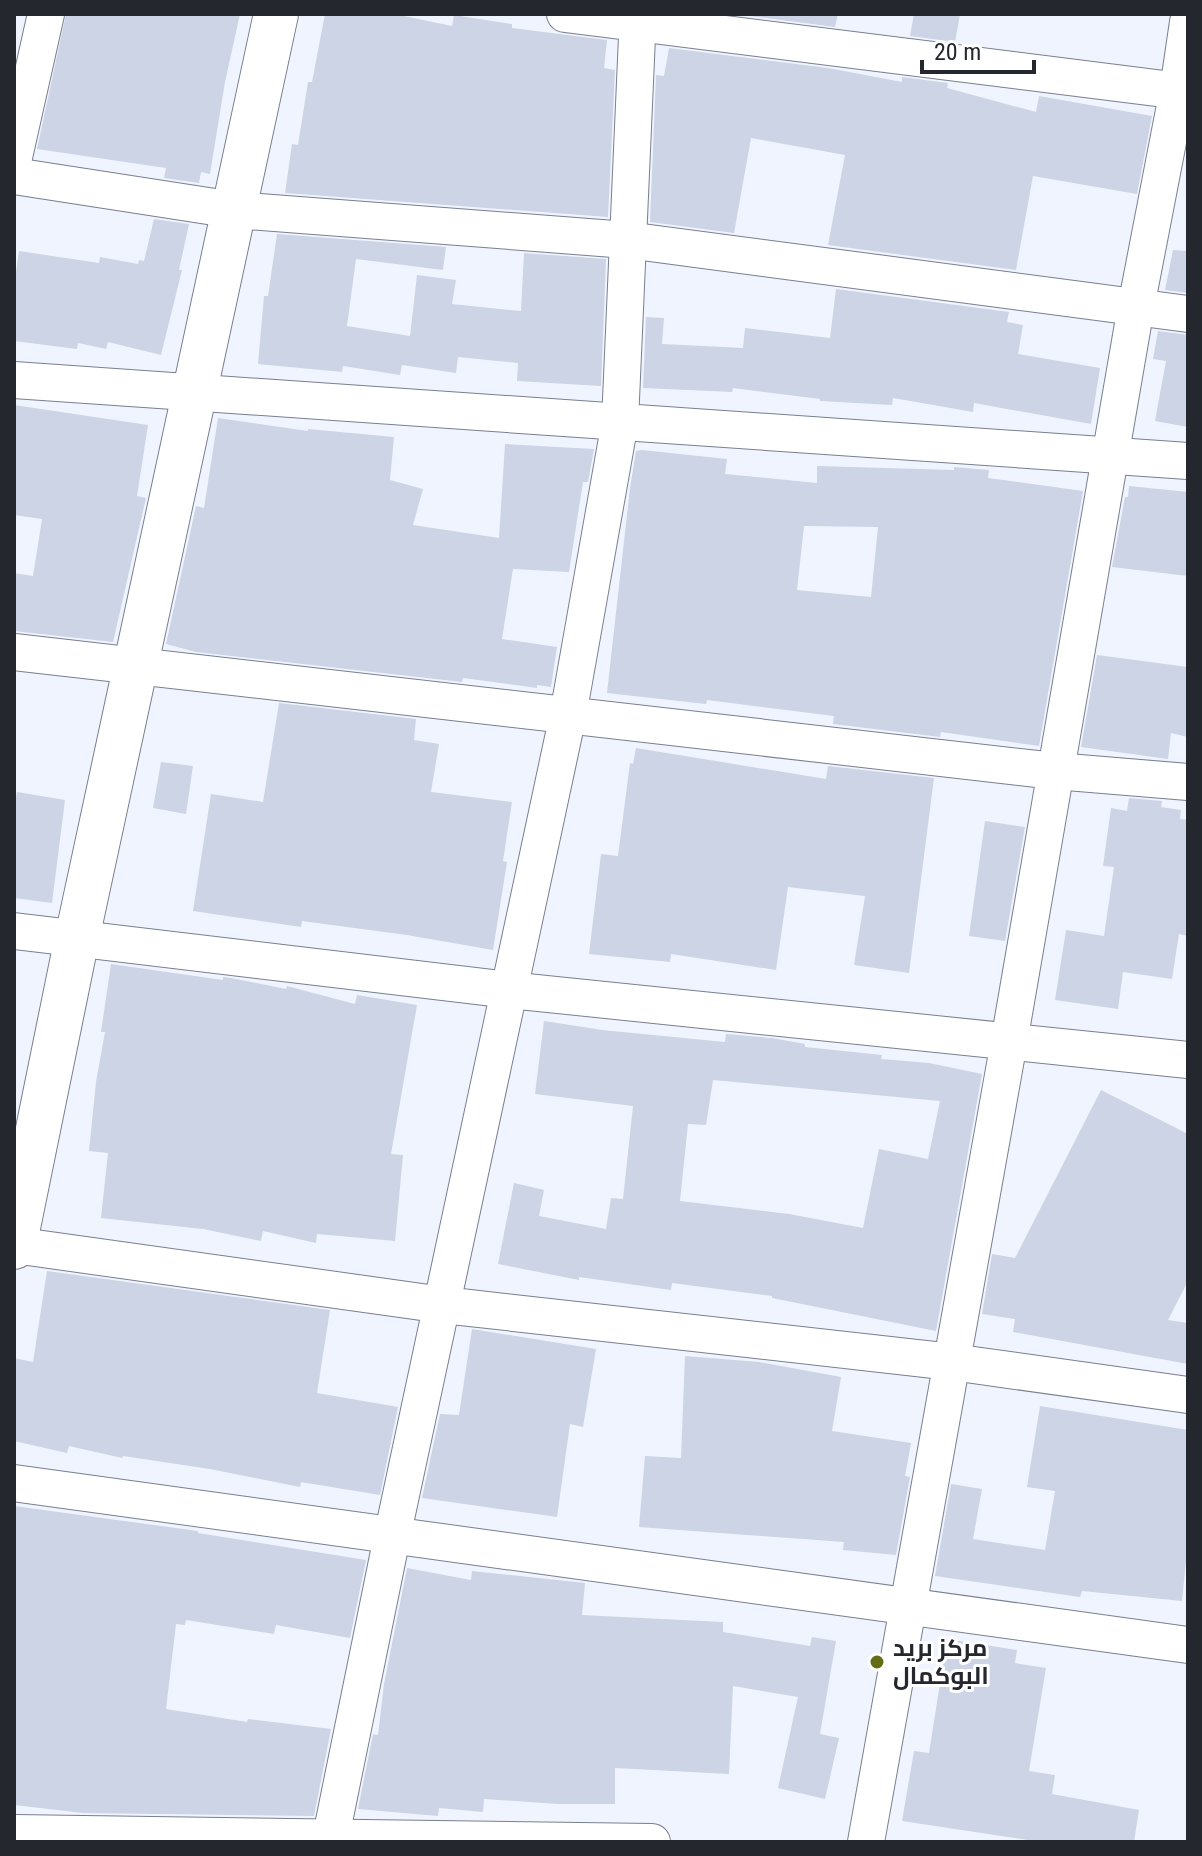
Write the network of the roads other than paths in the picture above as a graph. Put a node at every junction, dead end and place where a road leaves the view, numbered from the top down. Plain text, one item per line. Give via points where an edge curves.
1 (46, 14) edge
2 (276, 14) edge
3 (565, 14) edge
4 (638, 19) edge
5 (1188, 22) edge
6 (1183, 91) edge
7 (14, 157) edge
8 (14, 176) edge
9 (234, 210) junction
10 (627, 240) junction
11 (1136, 307) junction
12 (1188, 314) edge
13 (14, 380) edge
14 (196, 393) junction
15 (620, 422) junction
16 (1112, 455) junction
17 (1188, 461) edge
18 (14, 652) edge
19 (137, 665) junction
20 (568, 715) junction
21 (1055, 771) junction
22 (1188, 782) edge
23 (14, 931) edge
24 (77, 938) junction
25 (509, 990) junction
26 (1009, 1042) junction
27 (1188, 1060) edge
28 (14, 1245) edge
29 (443, 1305) junction
30 (952, 1362) junction
31 (1188, 1395) edge
32 (14, 1483) edge
33 (392, 1537) junction
34 (906, 1604) junction
35 (1188, 1645) edge
36 (14, 1833) edge
37 (331, 1836) junction
38 (652, 1842) edge
39 (866, 1842) edge

1 - 7 street
2 - 9 street
3 - 4 street
4 - 6 street
4 - 10 street
5 - 6 street
6 - 11 street
8 - 9 street
9 - 10 street
9 - 14 street
10 - 11 street
10 - 15 street
11 - 12 street
11 - 16 street
13 - 14 street
14 - 15 street
14 - 19 street
15 - 16 street
15 - 20 street
16 - 17 street
16 - 21 street
18 - 19 street
19 - 20 street
19 - 24 street
20 - 21 street
20 - 25 street
21 - 22 street
21 - 26 street
23 - 24 street
24 - 25 street
24 - 28 street
25 - 26 street
25 - 29 street
26 - 27 street
26 - 30 street
28 - 29 street
29 - 30 street
29 - 33 street
30 - 31 street
30 - 34 street
32 - 33 street
33 - 34 street
33 - 37 street
34 - 35 street
34 - 39 street
36 - 37 street
37 - 38 street

